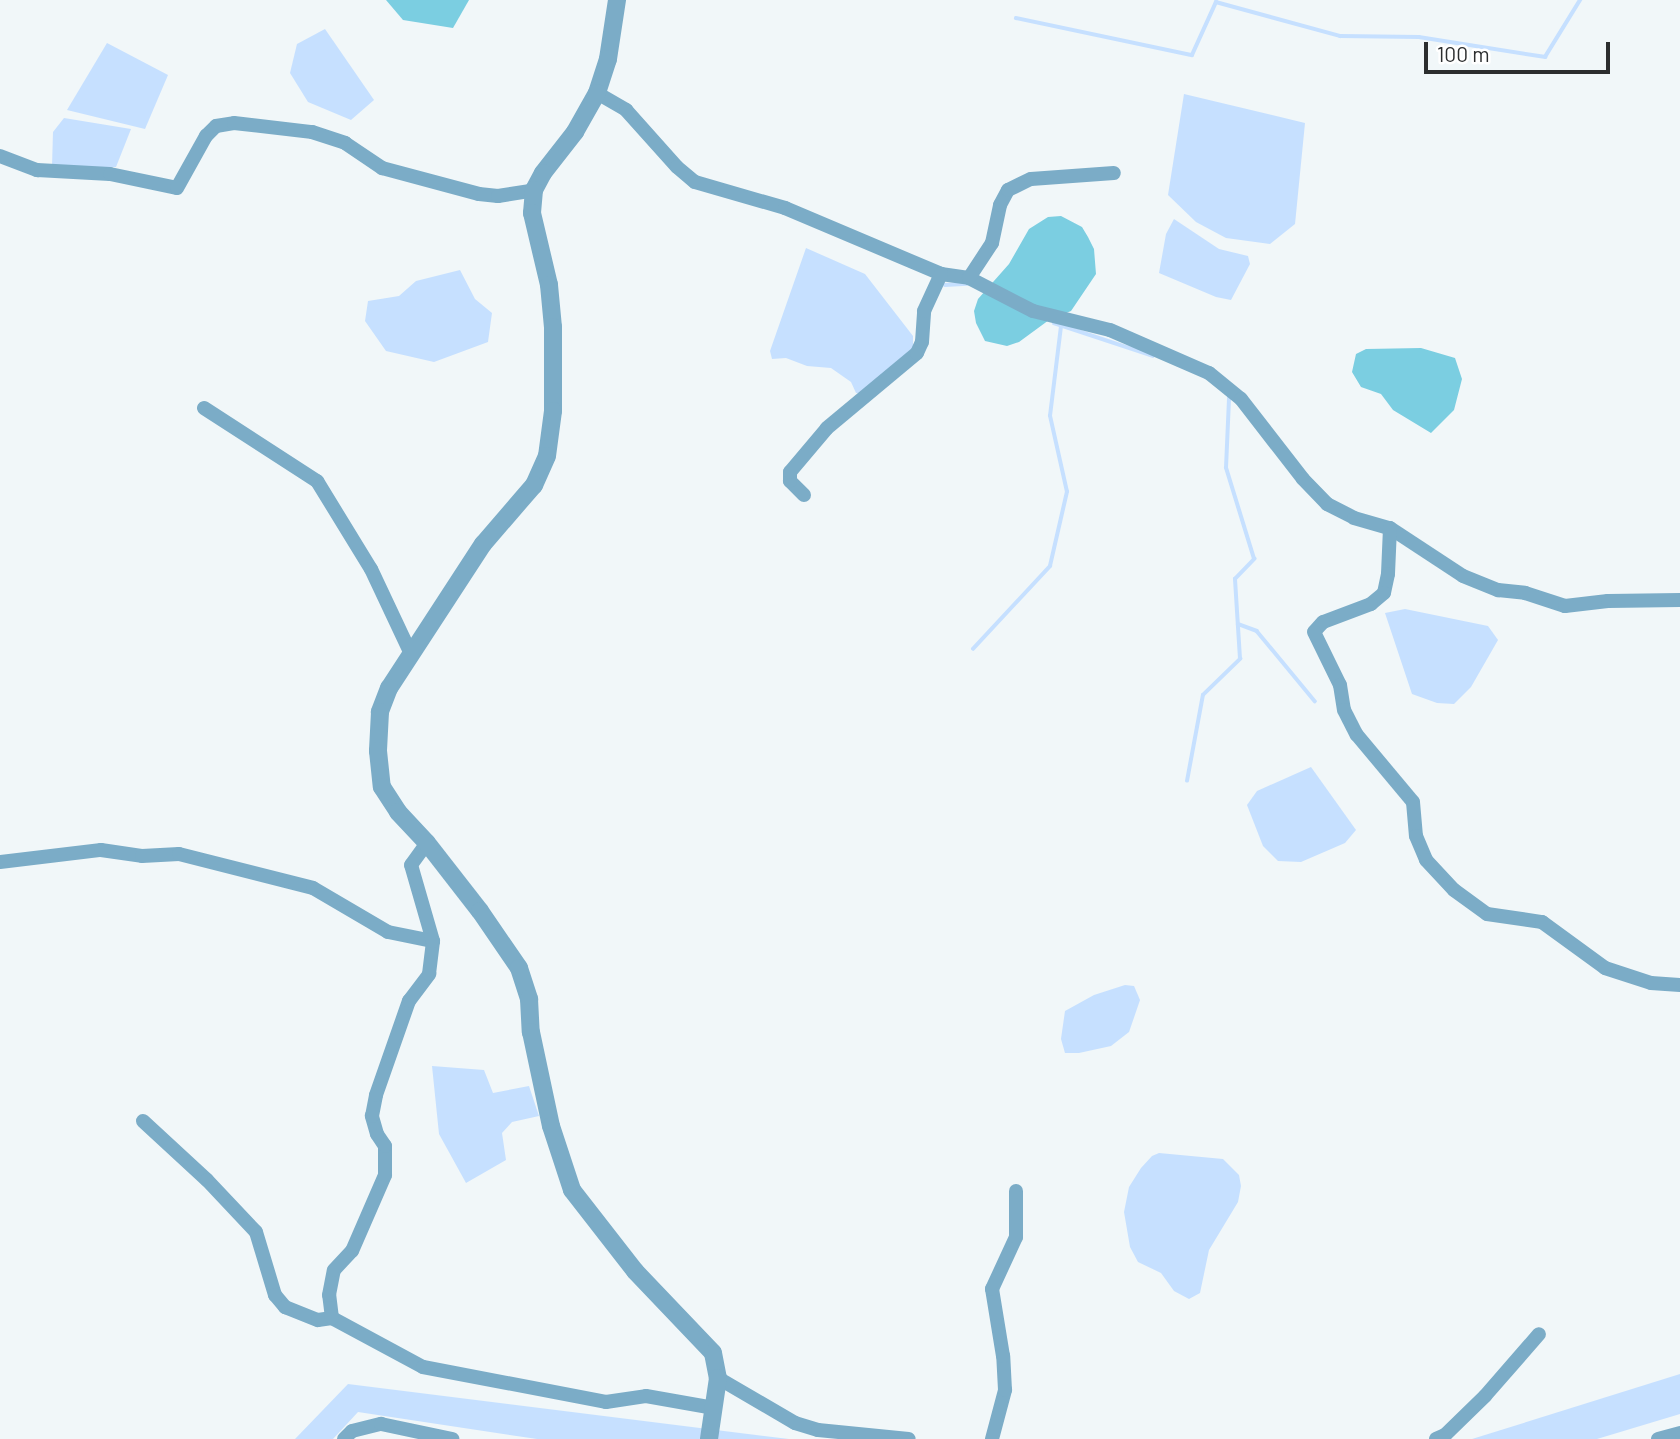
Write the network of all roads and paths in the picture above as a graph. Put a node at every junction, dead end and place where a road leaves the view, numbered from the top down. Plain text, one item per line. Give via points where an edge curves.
1 (617, 0) edge
2 (597, 93) junction
3 (0, 156) edge
4 (1114, 173) dead end
5 (534, 191) junction
6 (941, 274) junction
7 (969, 278) junction
8 (204, 408) dead end
9 (804, 495) dead end
10 (1390, 528) junction
11 (1680, 600) edge
12 (411, 654) junction
13 (427, 843) junction
14 (0, 862) edge
15 (433, 941) junction
16 (1680, 985) edge
17 (143, 1121) dead end
18 (1016, 1191) dead end
19 (332, 1318) junction
20 (1539, 1334) dead end
21 (718, 1378) junction
22 (712, 1424) edge
23 (1680, 1433) edge
24 (344, 1439) edge
25 (452, 1439) edge
26 (909, 1439) edge
27 (992, 1439) edge
28 (1436, 1439) edge
29 (1658, 1439) edge

1 - 2 street via 608,59
2 - 5 street
2 - 6 street via 626,110 695,182 785,208
3 - 5 street via 37,170 110,174 177,188 206,136 216,126 234,123 312,132 345,142 382,168 479,194
4 - 7 street via 1031,179 1008,190 992,243
5 - 12 street via 532,212 549,285 553,327 553,411 547,456 534,485 483,544
6 - 7 street
6 - 9 street via 924,311 922,342 916,353 827,428 790,472 790,481
7 - 10 street via 1033,311 1110,330 1209,373 1241,399 1327,504
8 - 12 street via 317,481 371,569
10 - 11 street via 1463,576 1499,590 1566,606
10 - 16 street via 1384,593 1371,604 1323,622 1314,632 1340,685 1344,710 1357,736 1413,802 1416,836 1426,860 1454,890 1486,914 1542,922 1605,968 1651,984
12 - 13 street via 380,712 378,751 382,787
13 - 15 street via 411,865
13 - 21 street via 519,968 529,999 531,1032 551,1126 572,1190 635,1271 713,1353
14 - 15 street via 101,850 142,856 179,854 313,888 388,932
15 - 19 street via 429,974 409,1001 376,1095 372,1116 385,1146 385,1175 352,1251 334,1270 329,1296
17 - 19 street via 256,1232 275,1296 285,1307 318,1320
18 - 27 street via 1016,1237 992,1289 1005,1390
19 - 22 street via 422,1367 606,1402 646,1396
20 - 28 street via 1485,1396
21 - 22 street
21 - 26 street via 794,1423 818,1430
23 - 29 street
24 - 25 street via 352,1431 381,1424

